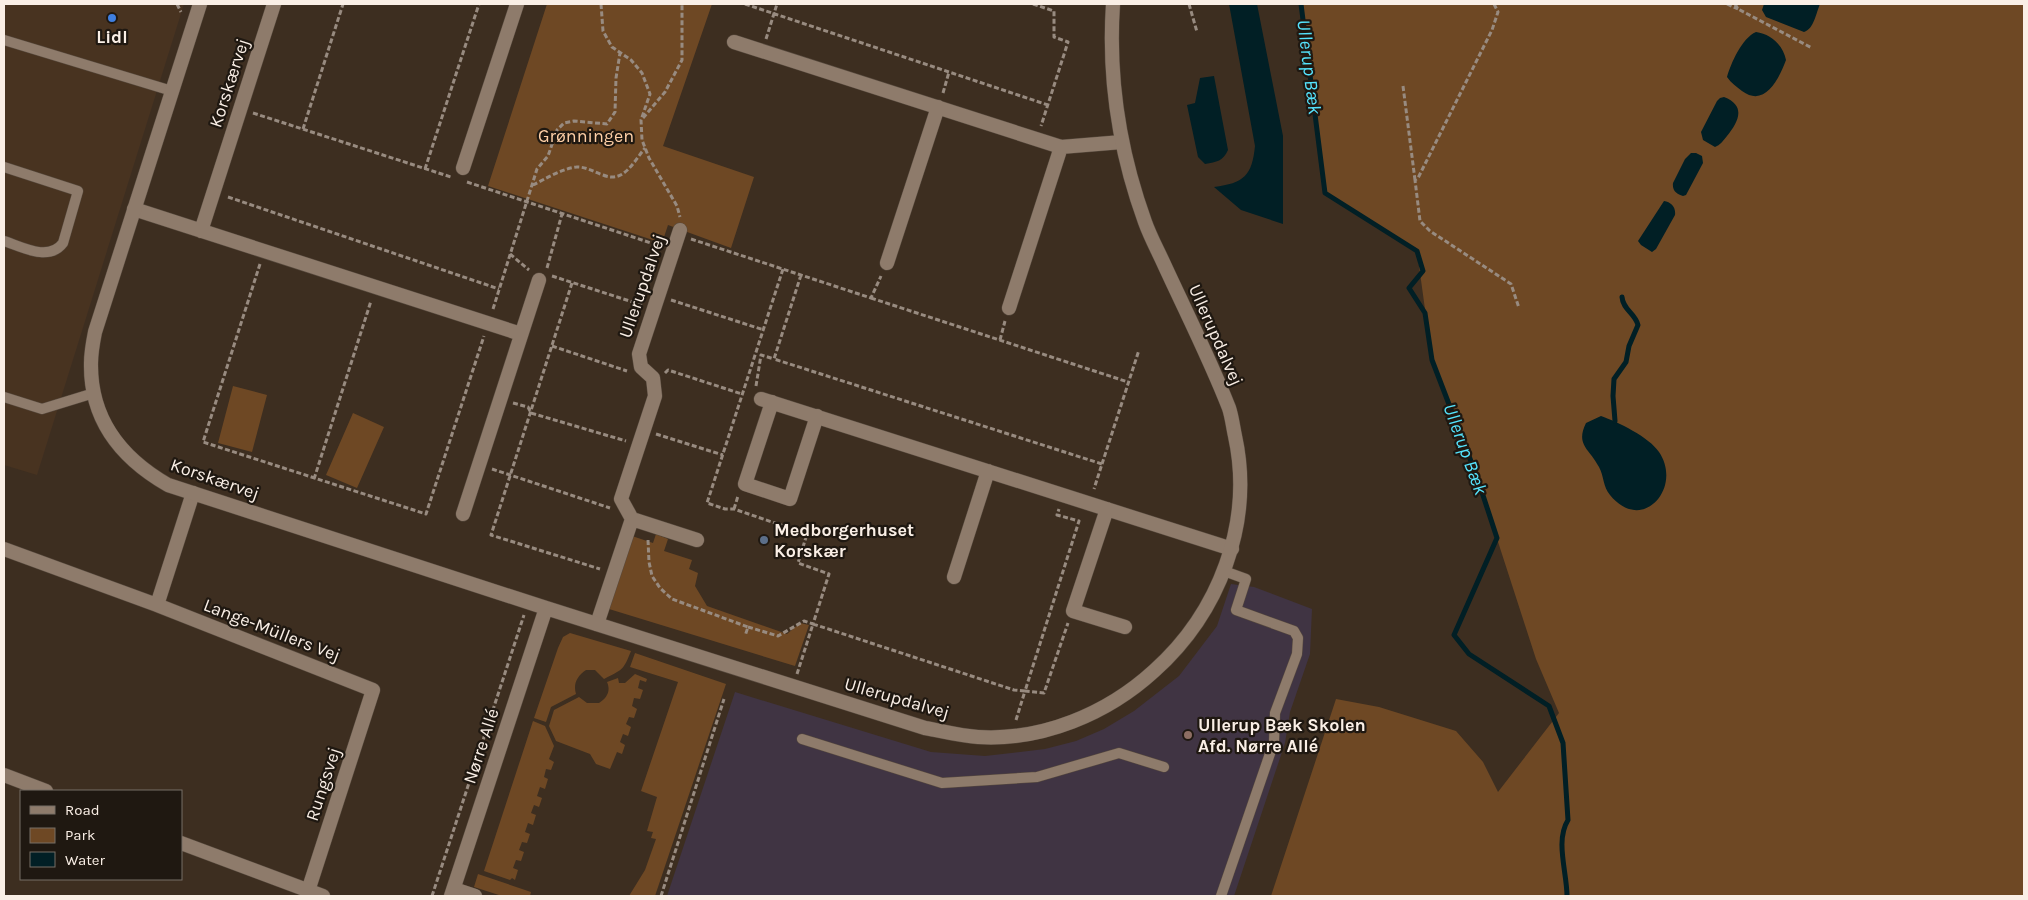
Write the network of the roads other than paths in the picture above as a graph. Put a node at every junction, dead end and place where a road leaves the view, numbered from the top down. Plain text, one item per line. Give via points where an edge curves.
1 (200, 4) edge
2 (274, 4) edge
3 (517, 4) edge
4 (1112, 4) edge
5 (4, 40) edge
6 (734, 42) dead end
7 (172, 91) junction
8 (938, 107) junction
9 (1122, 142) junction
10 (1060, 146) junction
11 (4, 167) edge
12 (463, 168) dead end
13 (134, 209) junction
14 (201, 231) junction
15 (680, 233) road end
16 (4, 241) edge
17 (888, 263) road end
18 (539, 280) road end
19 (1008, 308) dead end
20 (521, 334) junction
21 (94, 393) junction
22 (4, 397) edge
23 (817, 416) junction
24 (988, 471) junction
25 (193, 493) junction
26 (1107, 509) junction
27 (628, 513) junction
28 (463, 514) dead end
29 (697, 540) dead end
30 (4, 549) edge
31 (1232, 549) junction
32 (1224, 571) junction
33 (954, 577) dead end
34 (157, 605) junction
35 (546, 608) junction
36 (597, 624) junction
37 (1125, 628) dead end
38 (373, 690) joint
39 (802, 739) dead end
40 (1164, 767) dead end
41 (4, 775) edge
42 (43, 790) edge
43 (182, 843) edge
44 (308, 891) junction
45 (452, 893) edge
46 (323, 896) edge
47 (475, 896) edge
48 (1221, 896) edge

1 - 7 street, Korskærvej
2 - 14 street, Korskærvej
3 - 12 street
4 - 9 street, Ullerupdalvej via 1114,84
5 - 7 lane
6 - 8 street
7 - 13 street, Korskærvej
8 - 10 street
8 - 17 street
9 - 10 street
9 - 31 street, Ullerupdalvej via 1146,223 1230,410 1240,460 1241,499
10 - 19 street
11 - 16 lane via 78,191 59,248 47,253
13 - 14 street
13 - 21 street, Korskærvej via 94,332 91,362
14 - 20 street
15 - 27 street, Ullerupdalvej via 639,354 641,367 653,378 655,396 621,499
18 - 20 street
20 - 28 street
21 - 22 lane via 42,409
21 - 25 street, Korskærvej via 111,436 127,456 161,481
23 - 23 street via 766,400 745,484 790,499
23 - 24 street
24 - 26 street
24 - 33 street
25 - 34 street
25 - 35 street, Korskærvej
26 - 31 street
26 - 37 street via 1074,611
27 - 29 street via 648,524
27 - 36 street via 614,573
30 - 34 street, Lange-Müllers Vej
31 - 32 street, Ullerupdalvej
32 - 36 street, Ullerupdalvej via 1208,606 1175,653 1136,687 1085,718 1031,734 978,737 925,728
32 - 48 lane via 1246,579 1236,610 1294,631 1298,638 1297,654 1275,713 1274,742
34 - 38 street, Lange-Müllers Vej
35 - 36 street, Ullerupdalvej
35 - 45 street, Nørre Allé
38 - 44 street, Rungsvej
39 - 40 lane via 942,783 1037,777 1119,753
41 - 42 street
43 - 44 street
44 - 46 street
45 - 47 street

